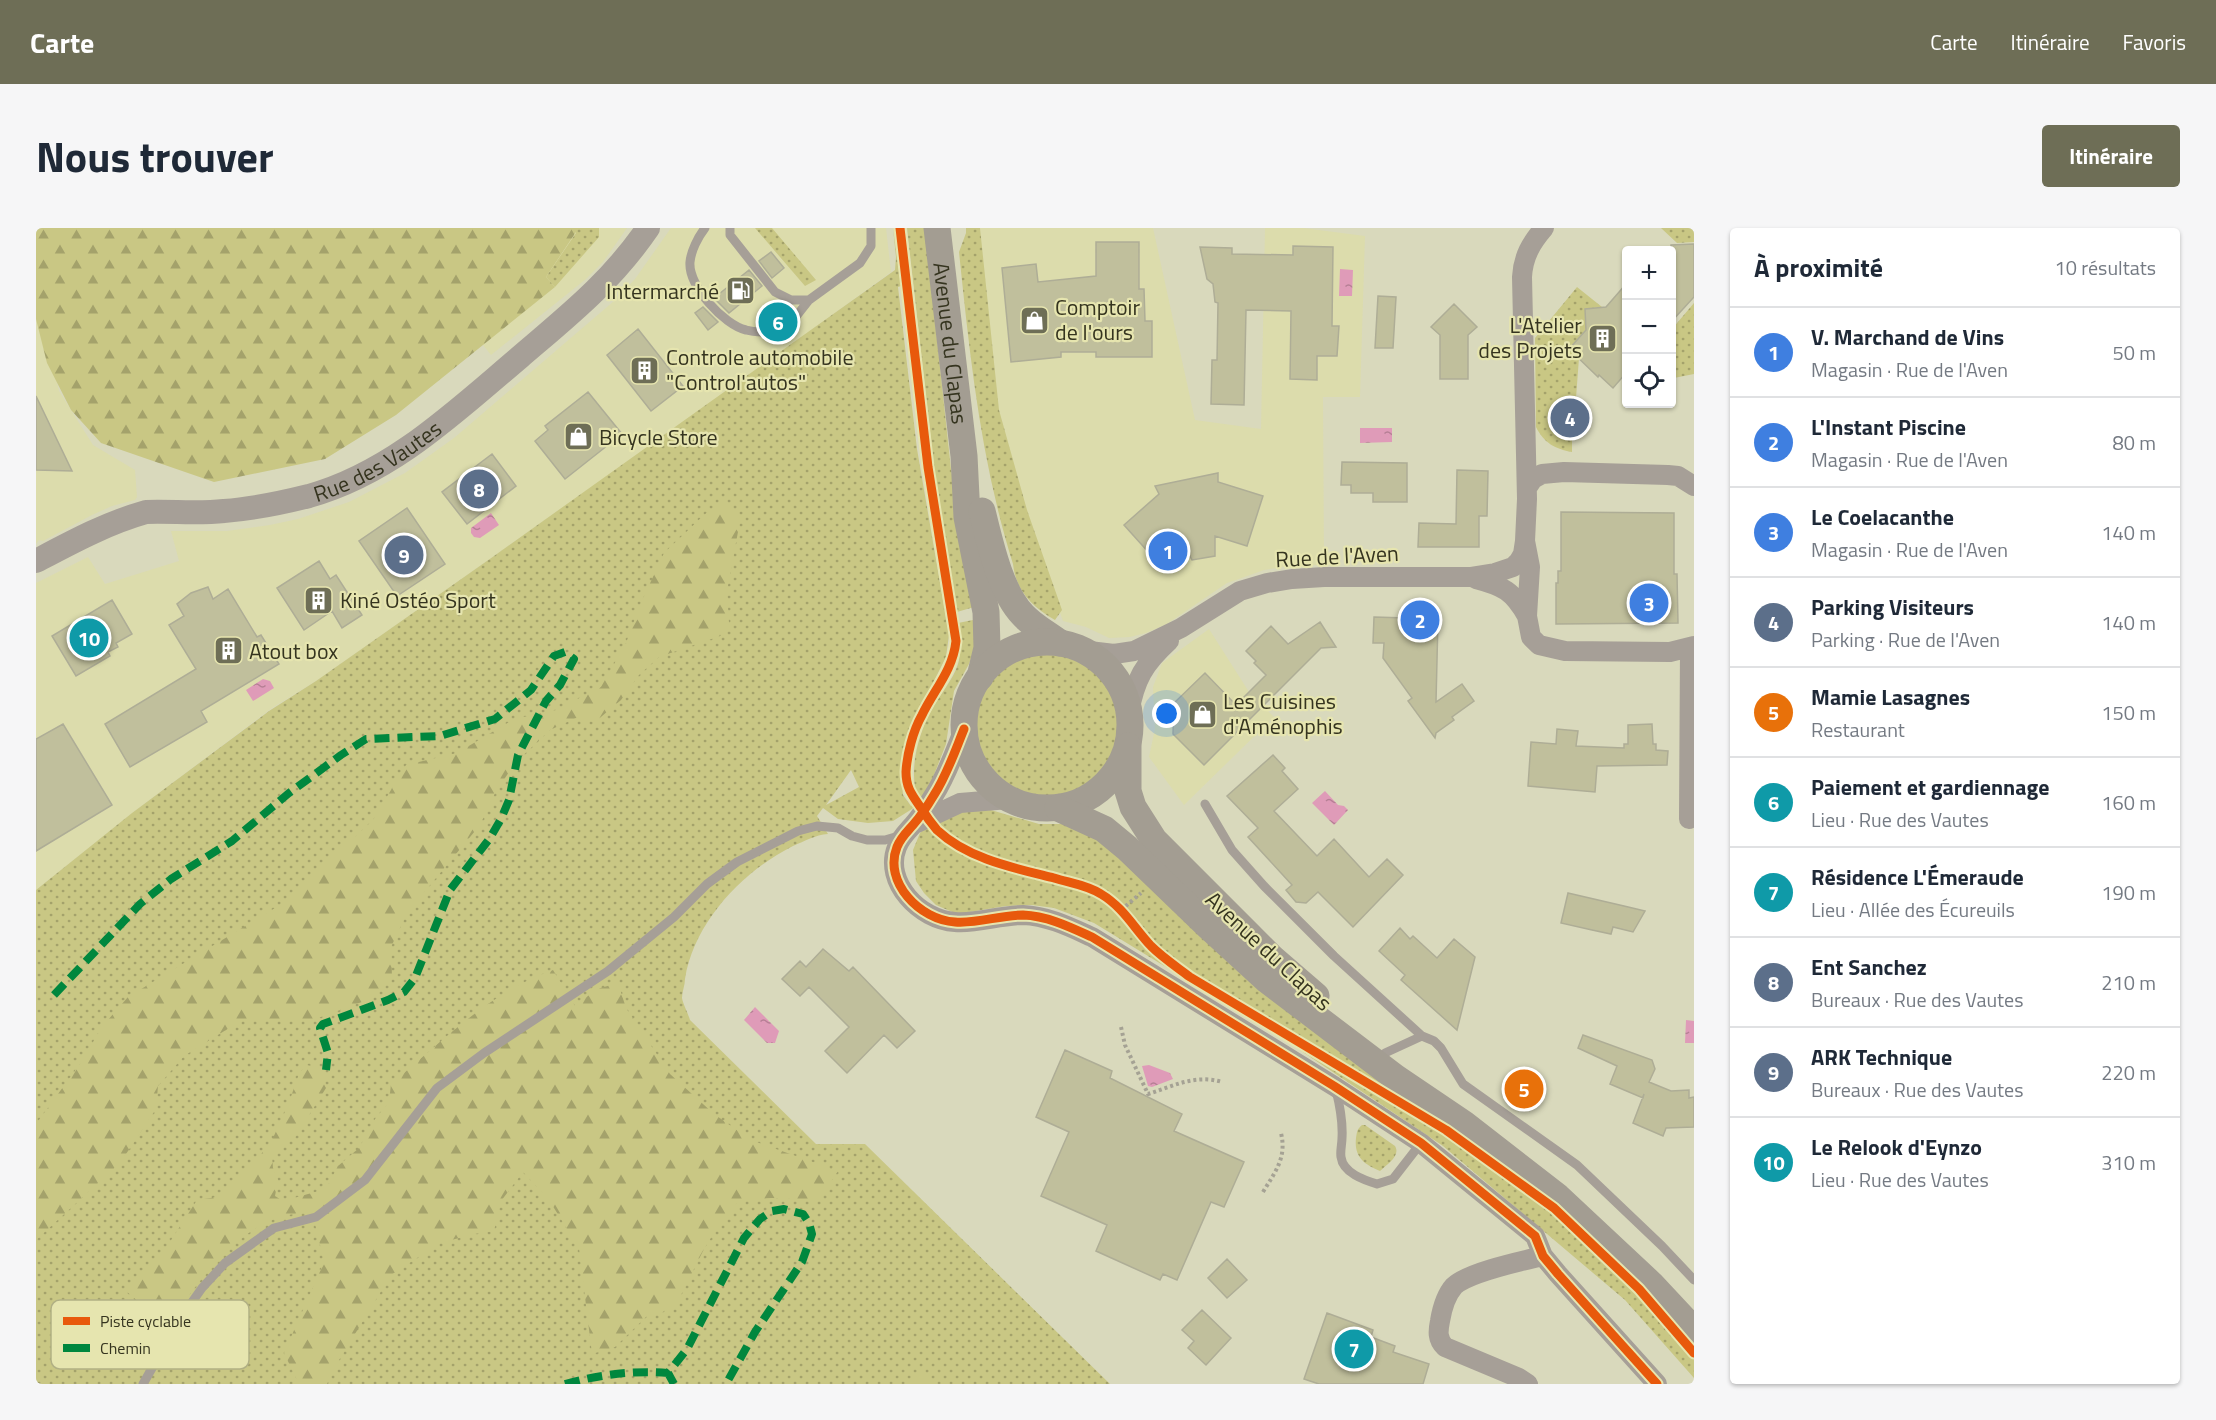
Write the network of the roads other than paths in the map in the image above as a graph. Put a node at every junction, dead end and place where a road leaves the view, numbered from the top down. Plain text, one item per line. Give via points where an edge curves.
1 (648, 228) edge
2 (705, 228) edge
3 (730, 228) edge
4 (871, 228) edge
5 (937, 228) edge
6 (1544, 228) edge
7 (810, 300) junction
8 (964, 456) junction
9 (1694, 486) edge
10 (1527, 488) junction
11 (1525, 541) junction
12 (36, 561) edge
13 (1470, 577) junction
14 (1527, 616) junction
15 (1181, 628) junction
16 (1070, 646) junction
17 (1692, 647) edge
18 (980, 677) junction
19 (1130, 713) junction
20 (964, 729) junction
21 (1128, 746) junction
22 (1009, 799) junction
23 (1205, 804) dead end
24 (1058, 808) junction
25 (1689, 819) dead end
26 (909, 829) junction
27 (1422, 1036) junction
28 (1385, 1053) junction
29 (1334, 1086) junction
30 (1464, 1124) junction
31 (1421, 1143) junction
32 (1543, 1256) junction
33 (1694, 1280) edge
34 (193, 1300) edge
35 (1694, 1330) edge
36 (151, 1369) edge
37 (143, 1384) edge
38 (1528, 1384) edge
39 (1657, 1384) edge

1 - 12 street, Rue des Vautes via 594,293 450,416 380,465 309,496 222,511 134,516 102,527
2 - 7 lane via 690,262 694,284 728,323 765,332 787,328
3 - 7 lane via 730,235 775,292 791,300
4 - 7 lane via 871,246 860,263
5 - 8 main road, Avenue du Clapas
6 - 10 street, Rue de l'Aven via 1522,264
8 - 16 main road, Avenue du Clapas via 1012,600 1023,615
8 - 18 main road, Avenue du Clapas via 967,517 988,639
9 - 10 street via 1668,474 1564,472 1542,474
10 - 11 street, Rue de l'Aven
11 - 13 street, Rue de l'Aven via 1523,554 1513,567
11 - 14 street, Rue de l'Aven via 1530,567
13 - 14 street, Rue de l'Aven via 1509,591
13 - 15 street, Rue de l'Aven via 1275,581 1240,591
14 - 17 street, Rue de l'Aven via 1532,638 1550,649 1670,652
15 - 16 street, Rue de l'Aven via 1124,653 1098,653
15 - 19 street, Rue de l'Aven via 1142,669
16 - 18 main road via 1030,644 994,662
16 - 19 main road via 1095,657 1108,669 1122,689
17 - 25 street
18 - 20 main road via 965,711
19 - 21 main road
20 - 22 main road via 977,770
20 - 26 street via 944,778
21 - 24 main road via 1106,784 1082,801
21 - 28 main road, Avenue du Clapas via 1128,791 1133,807 1154,840 1272,958
22 - 24 main road via 1037,808
22 - 26 street via 960,802
23 - 27 lane via 1232,850 1264,886
24 - 30 main road, Avenue du Clapas via 1104,829 1267,980
26 - 29 street via 894,856 893,868 896,881 907,896 925,911 951,922 1023,915 1063,923
26 - 34 lane via 885,840 867,840 838,828 817,826 798,831 736,862 608,971 437,1088 365,1180 316,1217 274,1228 225,1263
27 - 28 lane
27 - 33 lane via 1441,1048 1463,1084 1576,1165
28 - 30 main road, Avenue du Clapas via 1440,1098
29 - 31 street
29 - 31 lane via 1341,1110 1341,1158 1347,1170 1366,1181 1385,1182 1392,1179
30 - 35 main road, Avenue du Clapas via 1558,1197 1652,1284
31 - 32 street via 1535,1236
32 - 38 street via 1466,1278 1447,1297 1439,1327 1445,1347
32 - 39 street
36 - 37 lane

